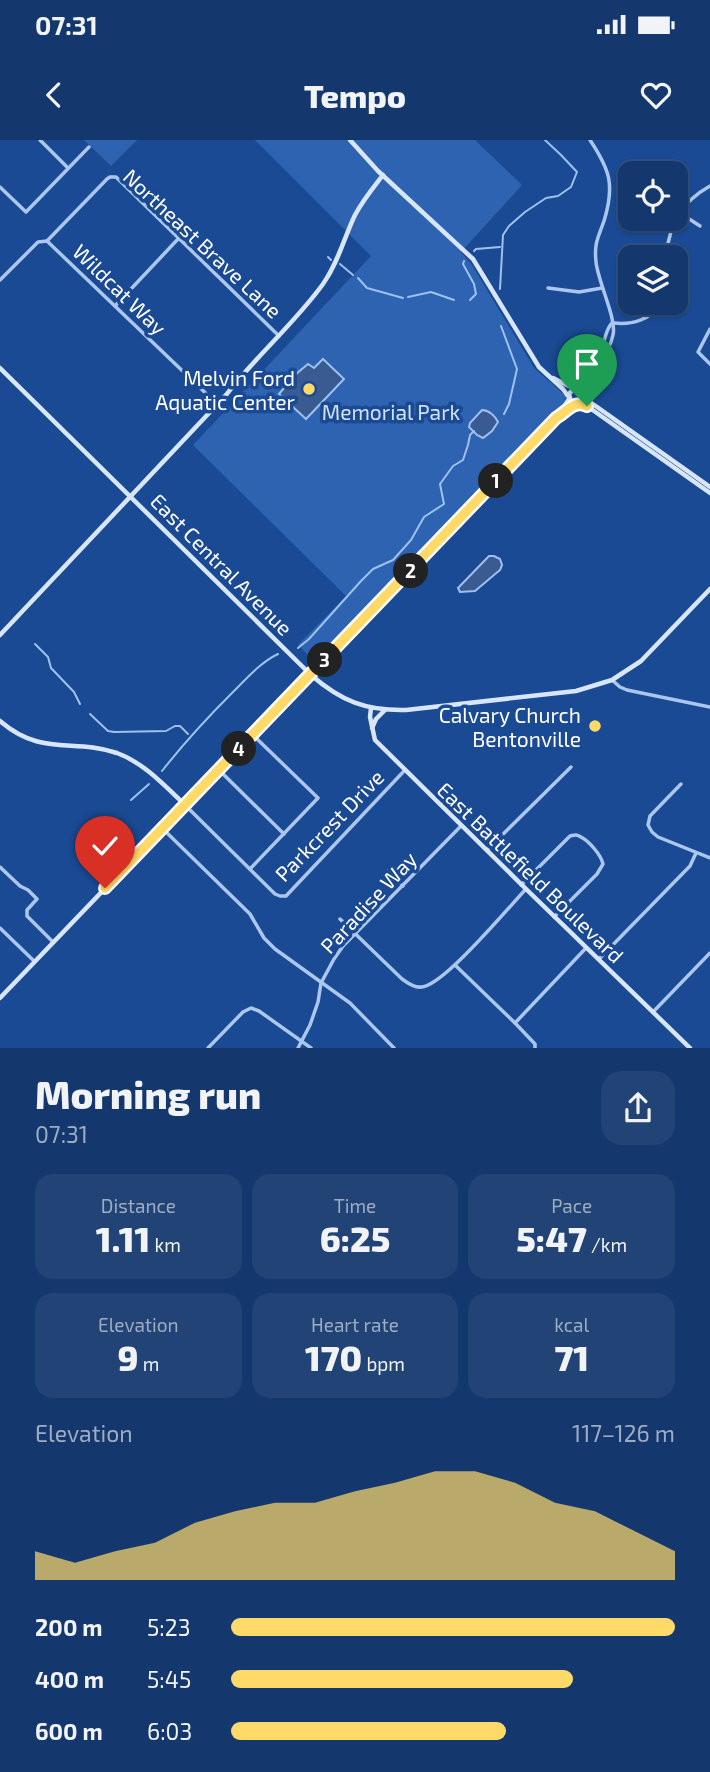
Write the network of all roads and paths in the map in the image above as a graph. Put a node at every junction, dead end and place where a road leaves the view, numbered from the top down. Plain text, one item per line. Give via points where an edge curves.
1 (40, 140) edge
2 (350, 140) edge
3 (590, 140) edge
4 (89, 147) dead end
5 (68, 168) junction
6 (383, 174) junction
7 (710, 186) edge
8 (0, 187) edge
9 (688, 202) edge
10 (688, 218) edge
11 (700, 226) dead end
12 (179, 239) junction
13 (47, 241) junction
14 (0, 280) edge
15 (548, 288) dead end
16 (602, 288) junction
17 (115, 306) junction
18 (651, 315) edge
19 (612, 323) junction
20 (710, 329) edge
21 (279, 336) junction
22 (710, 363) edge
23 (0, 368) edge
24 (549, 376) junction
25 (575, 388) junction
26 (584, 394) junction
27 (569, 397) junction
28 (216, 404) junction
29 (577, 404) junction
30 (556, 418) junction
31 (710, 488) edge
32 (710, 493) edge
33 (130, 496) junction
34 (710, 589) edge
35 (0, 635) edge
36 (311, 675) junction
37 (612, 680) junction
38 (371, 708) junction
39 (710, 708) edge
40 (384, 710) junction
41 (0, 721) edge
42 (371, 729) junction
43 (253, 735) junction
44 (571, 767) dead end
45 (219, 770) junction
46 (405, 770) junction
47 (681, 784) dead end
48 (185, 805) junction
49 (461, 826) junction
50 (162, 828) junction
51 (284, 834) junction
52 (487, 850) junction
53 (696, 853) junction
54 (710, 858) edge
55 (0, 867) edge
56 (250, 869) junction
57 (389, 870) dead end
58 (403, 886) junction
59 (524, 887) junction
60 (554, 917) junction
61 (340, 919) dead end
62 (0, 928) edge
63 (355, 933) junction
64 (53, 942) junction
65 (586, 948) junction
66 (710, 953) edge
67 (599, 959) junction
68 (34, 961) junction
69 (455, 965) junction
70 (321, 983) junction
71 (1, 996) edge
72 (653, 1012) junction
73 (516, 1023) junction
74 (302, 1040) junction
75 (208, 1048) edge
76 (298, 1048) edge
77 (311, 1048) edge
78 (394, 1048) edge
79 (535, 1048) edge
80 (690, 1048) edge

1 - 5 street
2 - 6 street
3 - 16 street via 603,159 610,188 610,202 596,241
4 - 5 street
5 - 8 street via 26,212
6 - 21 street via 355,215 322,285
6 - 24 street via 473,259 534,361
7 - 9 street
10 - 11 street
12 - 13 street, Northeast Brave Lane via 113,176
12 - 17 street
12 - 21 street, Northeast Brave Lane
13 - 14 street, Wildcat Way via 38,242
13 - 17 street, Wildcat Way
15 - 16 street via 579,292
16 - 19 street
17 - 28 street, Wildcat Way
18 - 19 street via 625,324
19 - 25 street via 600,355
19 - 26 street via 610,346
20 - 22 street via 698,352
21 - 28 street
23 - 33 street, East Central Avenue
24 - 25 street
24 - 27 street
25 - 26 street
25 - 27 street
26 - 29 street
26 - 31 street
27 - 29 street
27 - 30 street
28 - 33 street
29 - 30 street
29 - 32 street via 587,406
30 - 36 street
33 - 35 street
33 - 36 street, East Central Avenue
34 - 37 street, East Central Avenue via 641,661
36 - 38 street, East Central Avenue via 337,695
36 - 43 street
37 - 39 street via 627,690
37 - 40 street, East Central Avenue via 564,692
38 - 40 street, East Central Avenue
38 - 42 street
40 - 42 street
41 - 48 street via 36,742 125,756
42 - 46 street, East Battlefield Boulevard via 375,740
43 - 45 street
43 - 51 street via 318,798
44 - 52 street
45 - 48 street
45 - 51 street
46 - 49 street, East Battlefield Boulevard
46 - 56 street, Parkcrest Drive via 286,896 275,894
47 - 53 street via 650,816 648,825 658,838
48 - 50 street
48 - 56 street, Parkcrest Drive
49 - 52 street, East Battlefield Boulevard
49 - 58 street, Paradise Way
50 - 64 street
50 - 70 street via 250,914 269,943
51 - 56 street
52 - 59 street, East Battlefield Boulevard
53 - 54 street
53 - 67 street via 690,866
55 - 64 street via 37,899 27,916
57 - 58 street
58 - 63 street, Paradise Way
59 - 60 street, East Battlefield Boulevard
59 - 60 street via 570,836 581,837 603,864
59 - 69 street
60 - 65 street, East Battlefield Boulevard
61 - 63 street
62 - 68 street
63 - 69 street via 410,985 421,988 431,984
63 - 70 street, Paradise Way
64 - 68 street
65 - 67 street, East Battlefield Boulevard
65 - 73 street
66 - 72 street
67 - 72 street, East Battlefield Boulevard
68 - 71 street
69 - 73 street
70 - 74 street, Paradise Way
70 - 78 street via 350,1003
72 - 80 street, East Battlefield Boulevard
73 - 79 street
74 - 75 street via 251,1008
74 - 76 street, Paradise Way
74 - 77 street

